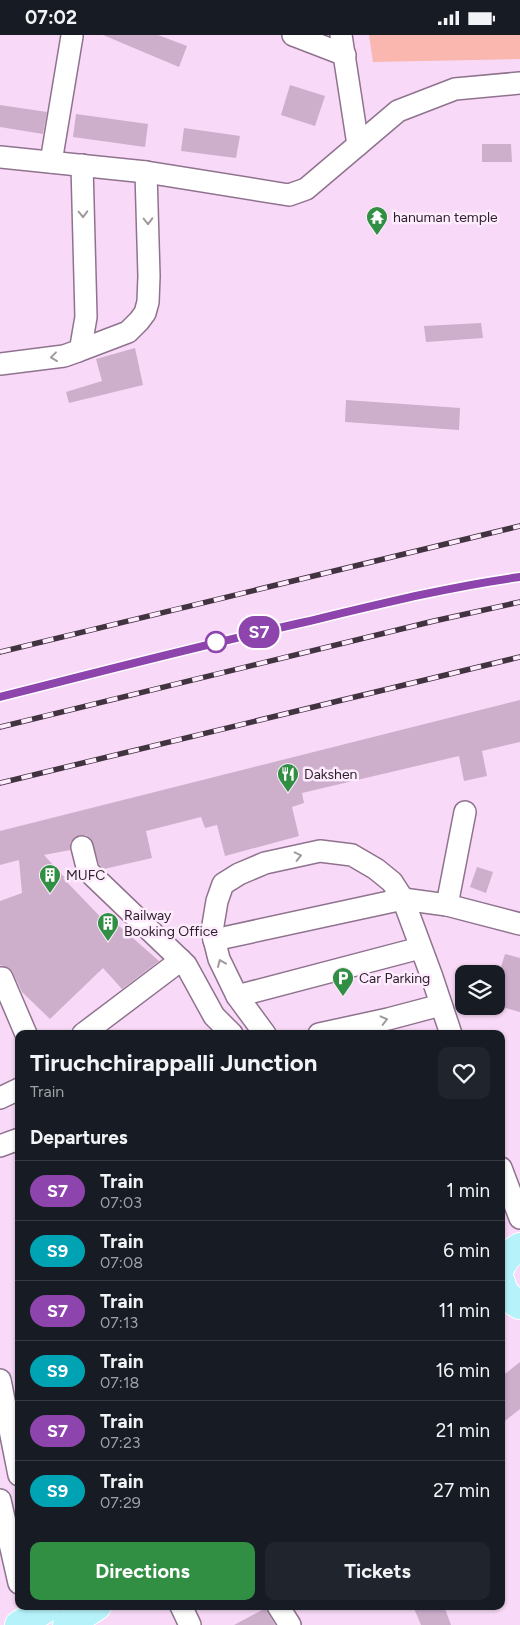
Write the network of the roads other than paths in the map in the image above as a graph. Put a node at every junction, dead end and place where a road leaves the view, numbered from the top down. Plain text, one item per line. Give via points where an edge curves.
1 (293, 35) edge
2 (72, 36) dead end
3 (343, 45) edge
4 (520, 83) edge
5 (358, 145) junction
6 (0, 157) edge
7 (52, 162) junction
8 (82, 165) junction
9 (146, 172) junction
10 (78, 351) junction
11 (0, 364) edge
12 (465, 812) dead end
13 (82, 847) dead end
14 (403, 899) junction
15 (447, 905) junction
16 (520, 924) edge
17 (214, 939) junction
18 (420, 948) junction
19 (181, 960) junction
20 (0, 978) edge
21 (237, 995) junction
22 (441, 1005) junction
23 (24, 1030) edge
24 (88, 1030) edge
25 (228, 1030) edge
26 (262, 1030) edge
27 (337, 1030) edge
28 (450, 1030) edge
29 (15, 1091) edge
30 (0, 1098) edge
31 (15, 1141) edge
32 (0, 1147) edge
33 (505, 1179) edge
34 (520, 1219) edge
35 (520, 1247) edge
36 (505, 1259) edge
37 (505, 1268) edge
38 (508, 1290) edge
39 (0, 1380) edge
40 (15, 1455) edge
41 (0, 1500) edge
42 (15, 1566) edge
43 (71, 1610) edge
44 (183, 1610) edge
45 (281, 1610) edge
46 (39, 1615) edge
47 (190, 1625) edge
48 (290, 1625) edge

1 - 3 street
2 - 7 street
3 - 5 street
4 - 5 street via 455,89 398,111
5 - 9 street via 306,189 289,195
6 - 7 street
7 - 8 street
8 - 9 street
8 -> 10 street via 86,317
9 -> 10 street via 149,276 145,313 128,332
10 -> 11 street
12 - 15 street
13 - 19 street via 88,871
14 - 15 street
14 - 17 street
17 -> 14 street via 216,901 223,884 265,863 320,851 352,855 392,882
14 - 18 street
15 - 16 street
21 -> 17 street via 219,959
18 - 21 street
18 - 22 street
19 - 24 street
19 - 25 street via 214,1016
20 - 23 street
21 - 26 street
27 -> 22 street
22 - 28 street
29 - 30 street
31 - 32 street
33 - 34 street
35 - 36 main road
37 - 38 main road
39 - 40 street
41 - 42 street
43 - 46 main road
44 - 47 street
45 - 48 street

